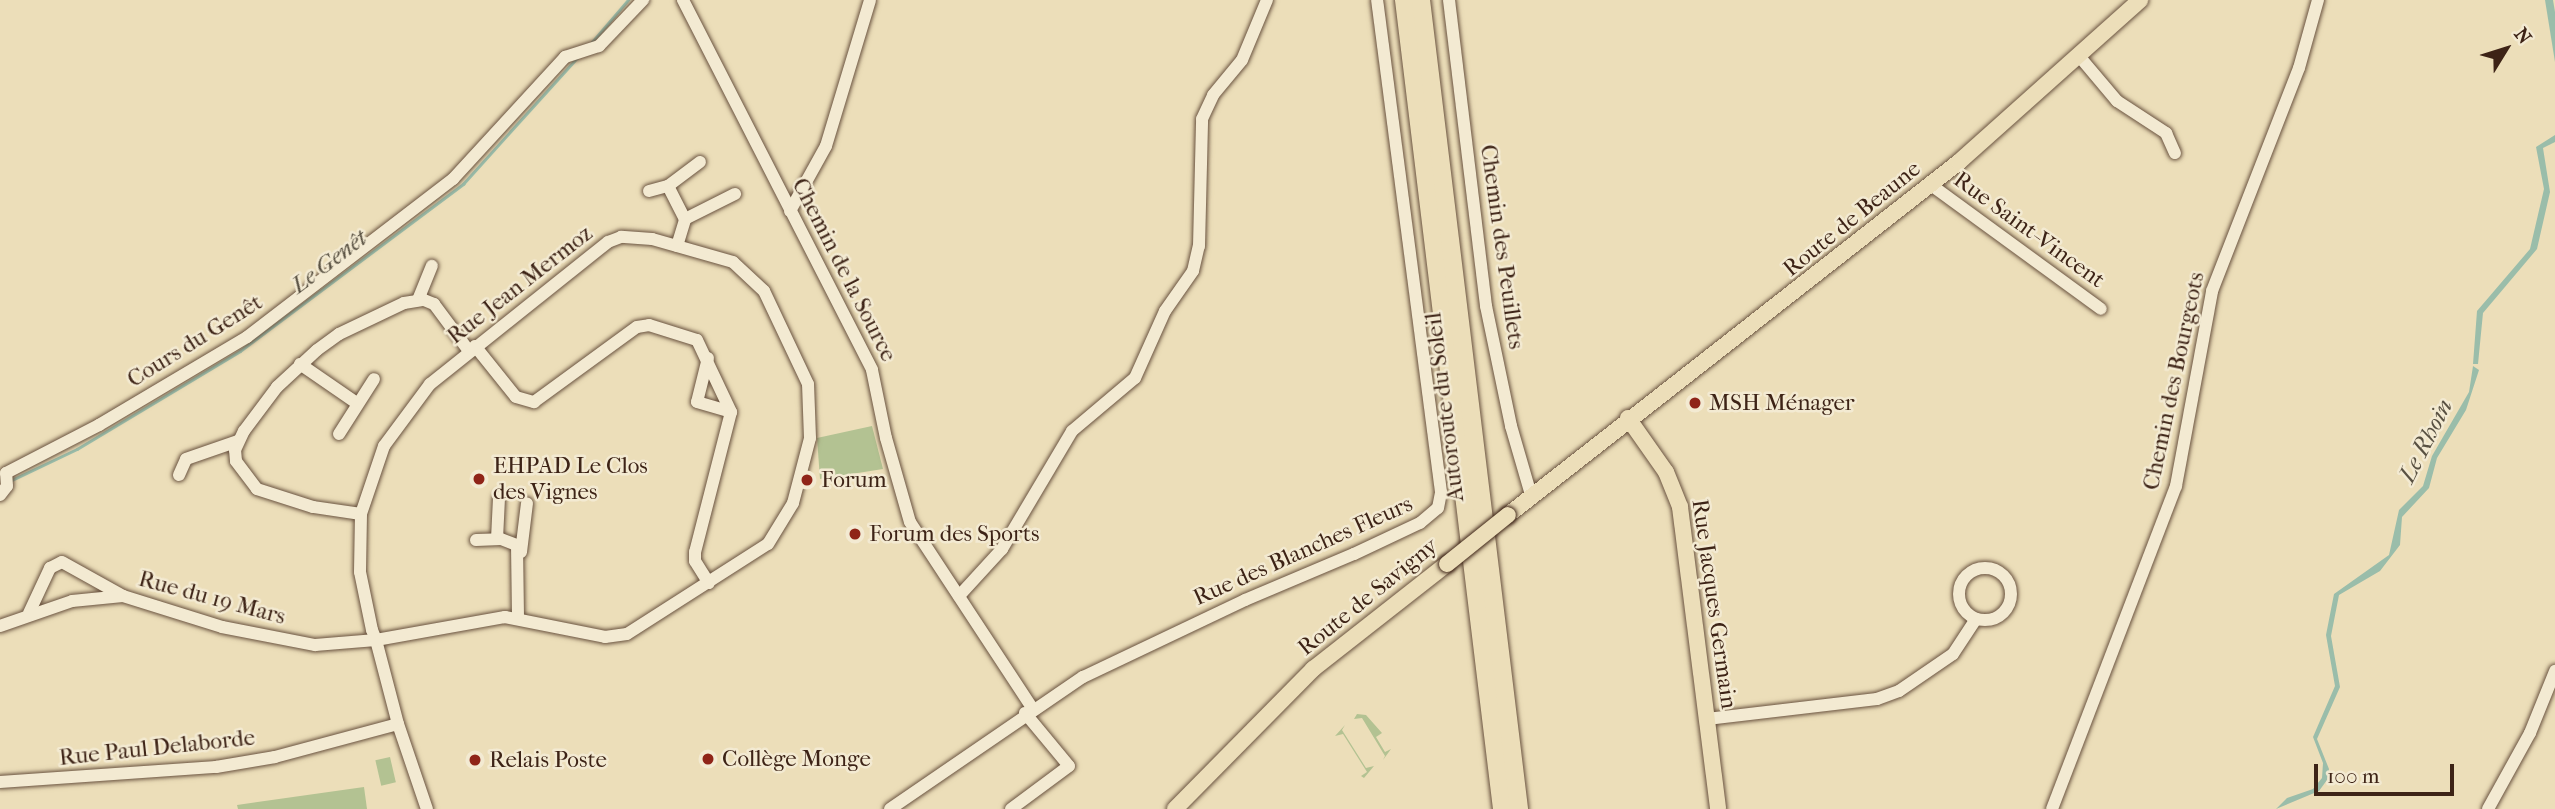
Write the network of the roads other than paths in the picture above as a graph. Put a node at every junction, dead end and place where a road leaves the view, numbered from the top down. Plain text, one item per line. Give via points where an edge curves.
1 (643, 0) edge
2 (683, 0) edge
3 (870, 0) edge
4 (1267, 0) edge
5 (1377, 0) edge
6 (1404, 0) edge
7 (1420, 0) edge
8 (1449, 0) edge
9 (2140, 0) edge
10 (2318, 0) edge
11 (2079, 56) junction
12 (2175, 153) dead end
13 (701, 162) dead end
14 (1931, 185) junction
15 (668, 186) junction
16 (649, 191) dead end
17 (735, 194) dead end
18 (790, 211) junction
19 (685, 219) junction
20 (677, 246) junction
21 (432, 266) dead end
22 (418, 300) junction
23 (2101, 309) dead end
24 (472, 349) junction
25 (708, 358) junction
26 (300, 364) junction
27 (374, 379) dead end
28 (355, 402) junction
29 (731, 412) junction
30 (1628, 418) junction
31 (817, 421) joint
32 (339, 434) dead end
33 (238, 441) junction
34 (1579, 457) joint
35 (179, 475) dead end
36 (4, 486) edge
37 (1531, 495) junction
38 (499, 498) dead end
39 (527, 503) dead end
40 (362, 514) junction
41 (497, 538) junction
42 (477, 540) dead end
43 (520, 552) junction
44 (709, 583) junction
45 (123, 596) junction
46 (959, 597) junction
47 (29, 612) junction
48 (518, 617) junction
49 (1976, 619) junction
50 (0, 626) edge
51 (376, 640) junction
52 (2555, 671) edge
53 (1029, 711) junction
54 (1707, 719) junction
55 (398, 724) junction
56 (0, 782) edge
57 (1199, 787) junction
58 (427, 809) edge
59 (890, 809) edge
60 (1011, 809) edge
61 (1175, 809) edge
62 (1185, 809) edge
63 (1502, 809) edge
64 (1519, 809) edge
65 (1718, 809) edge
66 (2052, 809) edge
67 (2488, 809) edge

1 - 36 street, Cours du Genêt via 584,51 565,57 453,179 247,337 90,431 17,466
2 - 18 street, Chemin de la Source
3 - 18 street via 826,146
4 - 46 street via 1242,60 1213,95 1202,119 1199,246 1193,271 1166,311 1135,378 1072,431 1002,549
5 - 53 street, Rue des Blanches Fleurs via 1441,492 1438,508 1420,523 1105,666
6 - 63 highway, Autoroute du Soleil
7 - 64 highway, Autoroute du Soleil
8 - 37 street, Chemin des Peuillets via 1486,306
9 - 11 main road, Route de Beaune
10 - 66 street, Chemin des Bourgeots via 2299,68 2212,290 2178,479
11 - 12 street via 2117,101 2165,133
11 - 14 main road, Route de Beaune
13 - 15 street
14 - 23 street, Rue Saint-Vincent
14 - 30 main road, Route de Beaune
15 - 16 street
15 - 19 street
17 - 19 street
18 - 46 street, Chemin de la Source via 873,370 876,409 908,515
19 - 20 street
20 - 24 street, Rue Jean Mermoz via 636,237 608,242
20 - 31 street, Rue Jean Mermoz via 733,262 757,281 803,368
21 - 22 street
22 - 24 street via 440,310
22 - 26 street via 339,334
24 - 25 street via 526,402 544,399 637,327 690,336
24 - 40 street, Rue Jean Mermoz via 430,384 401,418 374,468
25 - 29 street
25 - 29 street via 696,402
26 - 28 street
26 - 33 street
27 - 28 street
28 - 32 street
29 - 44 street via 695,552 695,561
30 - 34 main road, Route de Beaune
30 - 54 main road, Rue Jacques Germain via 1666,472 1677,497
31 - 44 street, Rue du 19 Mars via 782,527 768,544
33 - 35 street via 186,459
33 - 40 street via 239,469 257,489 313,507
34 - 37 main road, Route de Savigny
37 - 57 main road, Route de Savigny, bridge via 1313,669
38 - 41 street
39 - 43 street
40 - 51 street, Rue Jean Mermoz via 360,572
41 - 42 street
41 - 43 street via 512,542
43 - 48 street
44 - 48 street, Rue du 19 Mars via 618,637
45 - 47 street, Rue du 19 Mars via 72,601
45 - 47 street via 61,562 50,568
45 - 51 street, Rue du 19 Mars via 222,627 286,641 315,645
46 - 53 street, Chemin de la Source
47 - 50 street, Rue du 19 Mars
48 - 51 street, Rue du 19 Mars via 487,618
49 - 49 street via 1995,619 2009,606 2010,588 1994,570 1970,573 1960,589 1962,607
49 - 54 street via 1953,654 1899,691 1877,699
51 - 55 street, Rue Jean Mermoz
52 - 67 street via 2530,733
53 - 59 street, Rue des Blanches Fleurs
53 - 60 street, Chemin de la Source via 1069,766
54 - 65 main road, Rue Jacques Germain
55 - 56 street, Rue Paul Delaborde via 275,757 216,767
55 - 58 street, Rue Jean Mermoz
57 - 61 main road, Route de Savigny
57 - 62 main road, Route de Savigny

